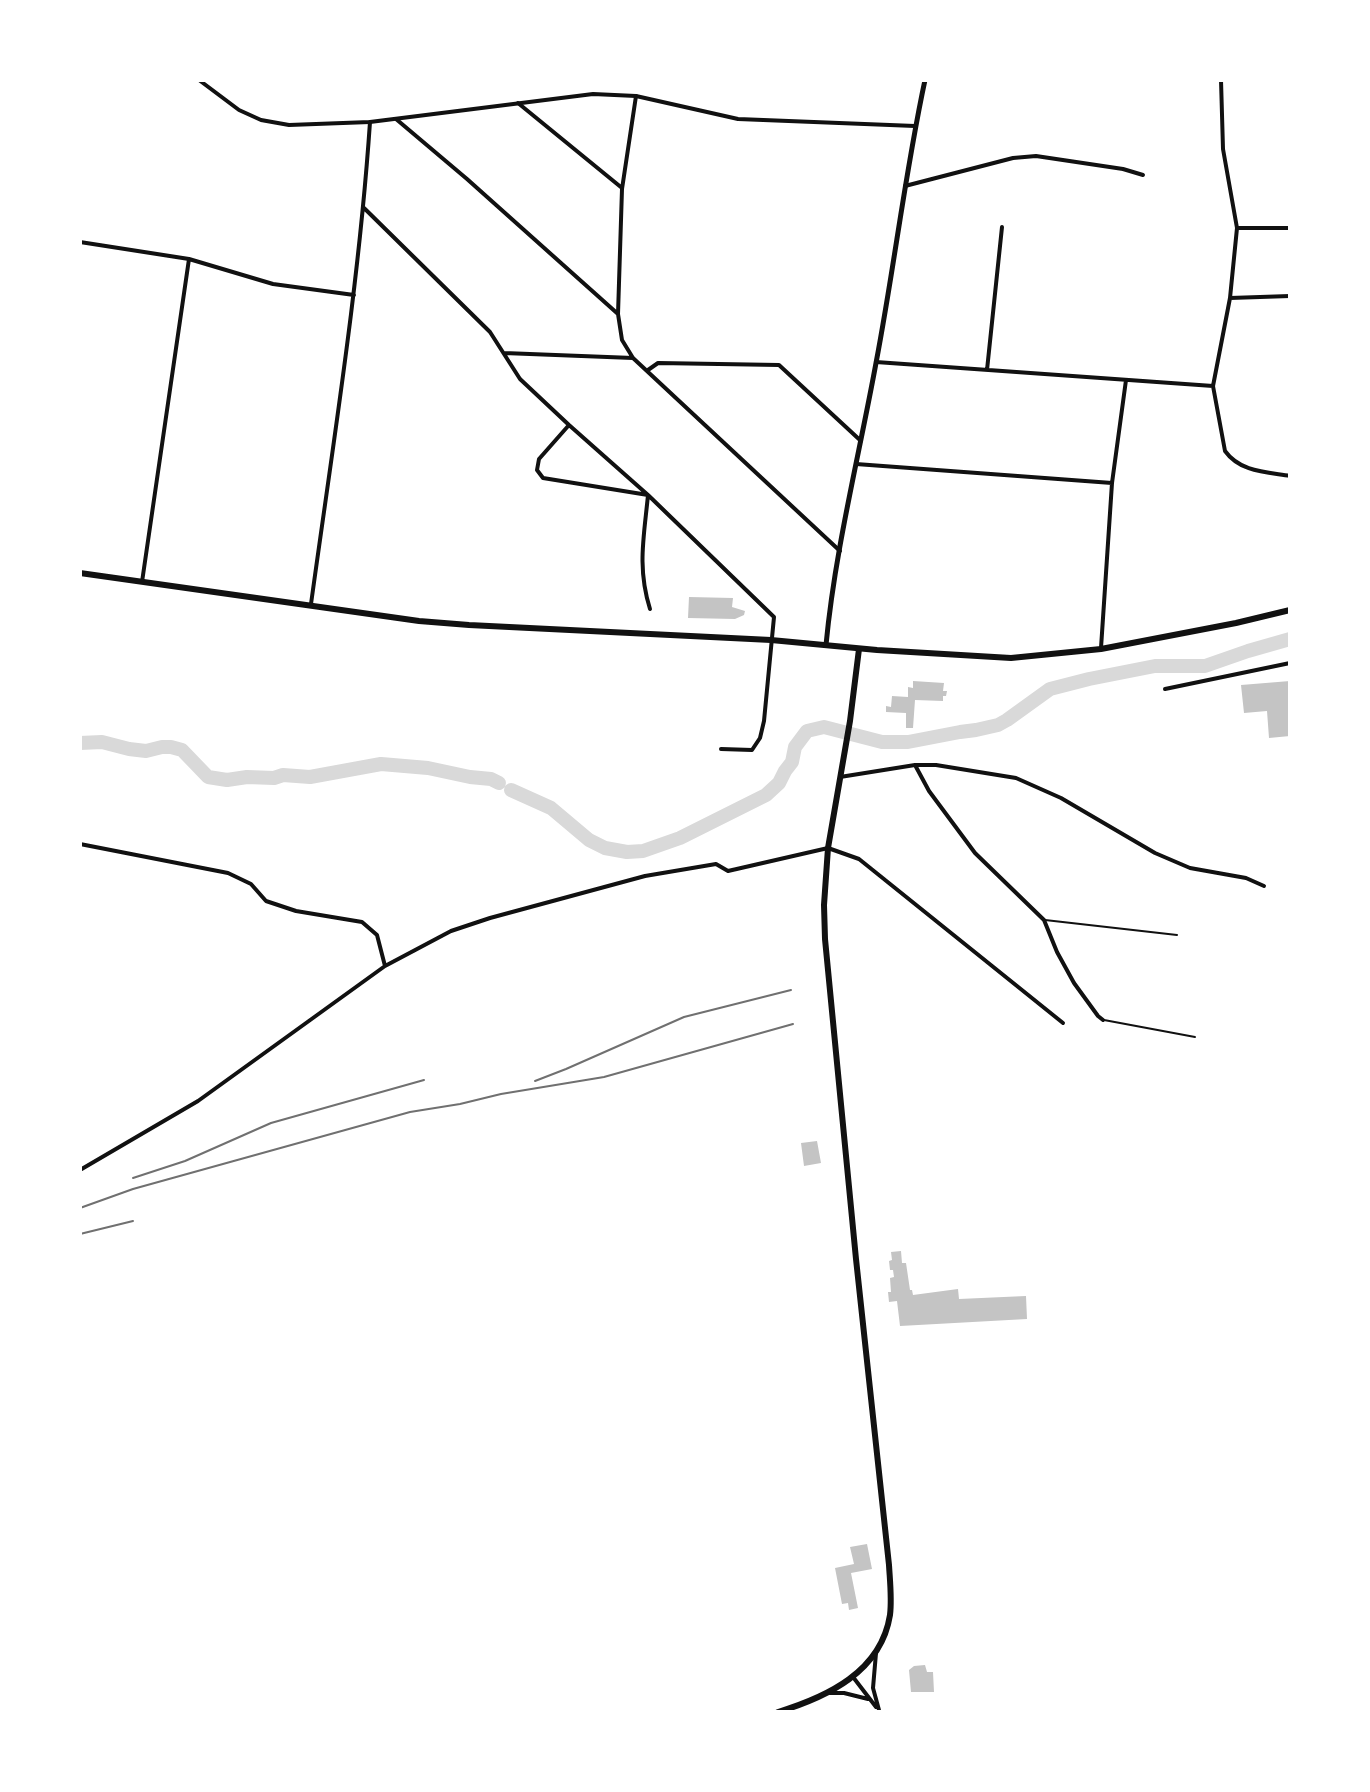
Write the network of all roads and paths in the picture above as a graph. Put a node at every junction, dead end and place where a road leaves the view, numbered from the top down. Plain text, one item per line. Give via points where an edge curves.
1 (199, 80) edge
2 (925, 80) edge
3 (1221, 80) edge
4 (636, 96) junction
5 (518, 103) junction
6 (395, 118) junction
7 (370, 122) junction
8 (915, 126) junction
9 (1143, 175) dead end
10 (905, 186) junction
11 (622, 189) junction
12 (364, 208) junction
13 (1002, 227) dead end
14 (1237, 228) junction
15 (1290, 228) edge
16 (80, 242) edge
17 (189, 259) junction
18 (354, 295) junction
19 (1290, 296) edge
20 (1230, 298) junction
21 (618, 314) junction
22 (504, 353) junction
23 (633, 358) junction
24 (876, 362) junction
25 (648, 370) junction
26 (987, 370) junction
27 (1126, 380) junction
28 (1213, 386) junction
29 (569, 425) junction
30 (861, 441) junction
31 (856, 464) junction
32 (1290, 476) edge
33 (1112, 483) junction
34 (648, 495) junction
35 (840, 551) junction
36 (80, 573) edge
37 (142, 582) junction
38 (311, 604) junction
39 (650, 609) dead end
40 (1290, 610) edge
41 (771, 640) junction
42 (826, 645) junction
43 (859, 649) junction
44 (1101, 649) junction
45 (1290, 663) edge
46 (1165, 689) dead end
47 (721, 749) dead end
48 (915, 765) junction
49 (840, 777) junction
50 (80, 844) edge
51 (831, 848) junction
52 (1264, 886) dead end
53 (1044, 920) junction
54 (1177, 935) dead end
55 (385, 966) junction
56 (1103, 1020) joint
57 (1063, 1023) dead end
58 (1195, 1037) dead end
59 (80, 1170) edge
60 (877, 1649) junction
61 (853, 1677) junction
62 (830, 1693) junction
63 (870, 1699) junction
64 (880, 1711) edge
65 (778, 1712) edge

1 - 7 street via 261,120 289,125
2 - 8 main road
3 - 14 street via 1223,149
4 - 5 street via 593,94
4 - 8 street via 738,119
4 - 11 street
5 - 6 street
5 - 11 street
6 - 7 street
6 - 21 street
7 - 12 street
8 - 10 main road
9 - 10 street via 1036,156
10 - 24 main road
11 - 21 street
12 - 18 street
12 - 22 street via 490,332
13 - 26 street
14 - 15 street
14 - 20 street
16 - 17 street
17 - 18 street via 273,284
17 - 37 street
18 - 38 street
19 - 20 street
20 - 28 street
21 - 23 street via 622,340
22 - 23 street
22 - 29 street via 520,379
23 - 25 street
24 - 26 street
24 - 30 main road
25 - 30 street via 658,363 779,365
25 - 35 street
26 - 27 street
27 - 28 street
27 - 33 street
28 - 32 street via 1231,459 1249,470
29 - 34 street
29 - 34 street via 539,459 537,470 543,478
30 - 31 main road
31 - 33 street
31 - 35 main road
33 - 44 street
34 - 39 street via 641,563
34 - 41 street via 774,617
35 - 42 main road
36 - 37 main road
37 - 38 main road
38 - 41 main road via 469,625
40 - 44 main road
41 - 42 main road
41 - 47 street via 760,738 752,750
42 - 43 main road
43 - 44 main road via 1011,658
43 - 49 main road
45 - 46 street
48 - 49 street
48 - 52 street via 1016,778 1155,853 1190,868
48 - 53 street via 975,853
49 - 51 main road
50 - 55 street via 228,873 251,884 266,901 362,922 377,935
51 - 55 street via 728,871 716,864 645,876 569,896 451,931
51 - 57 street via 859,859
51 - 60 main road via 825,939 891,1595 890,1618
53 - 54 lane
53 - 56 street via 1074,983
55 - 59 street via 198,1101
56 - 58 lane
60 - 61 main road
60 - 64 street via 873,1688
61 - 62 main road
61 - 63 street
62 - 63 street
62 - 65 main road
63 - 64 street

